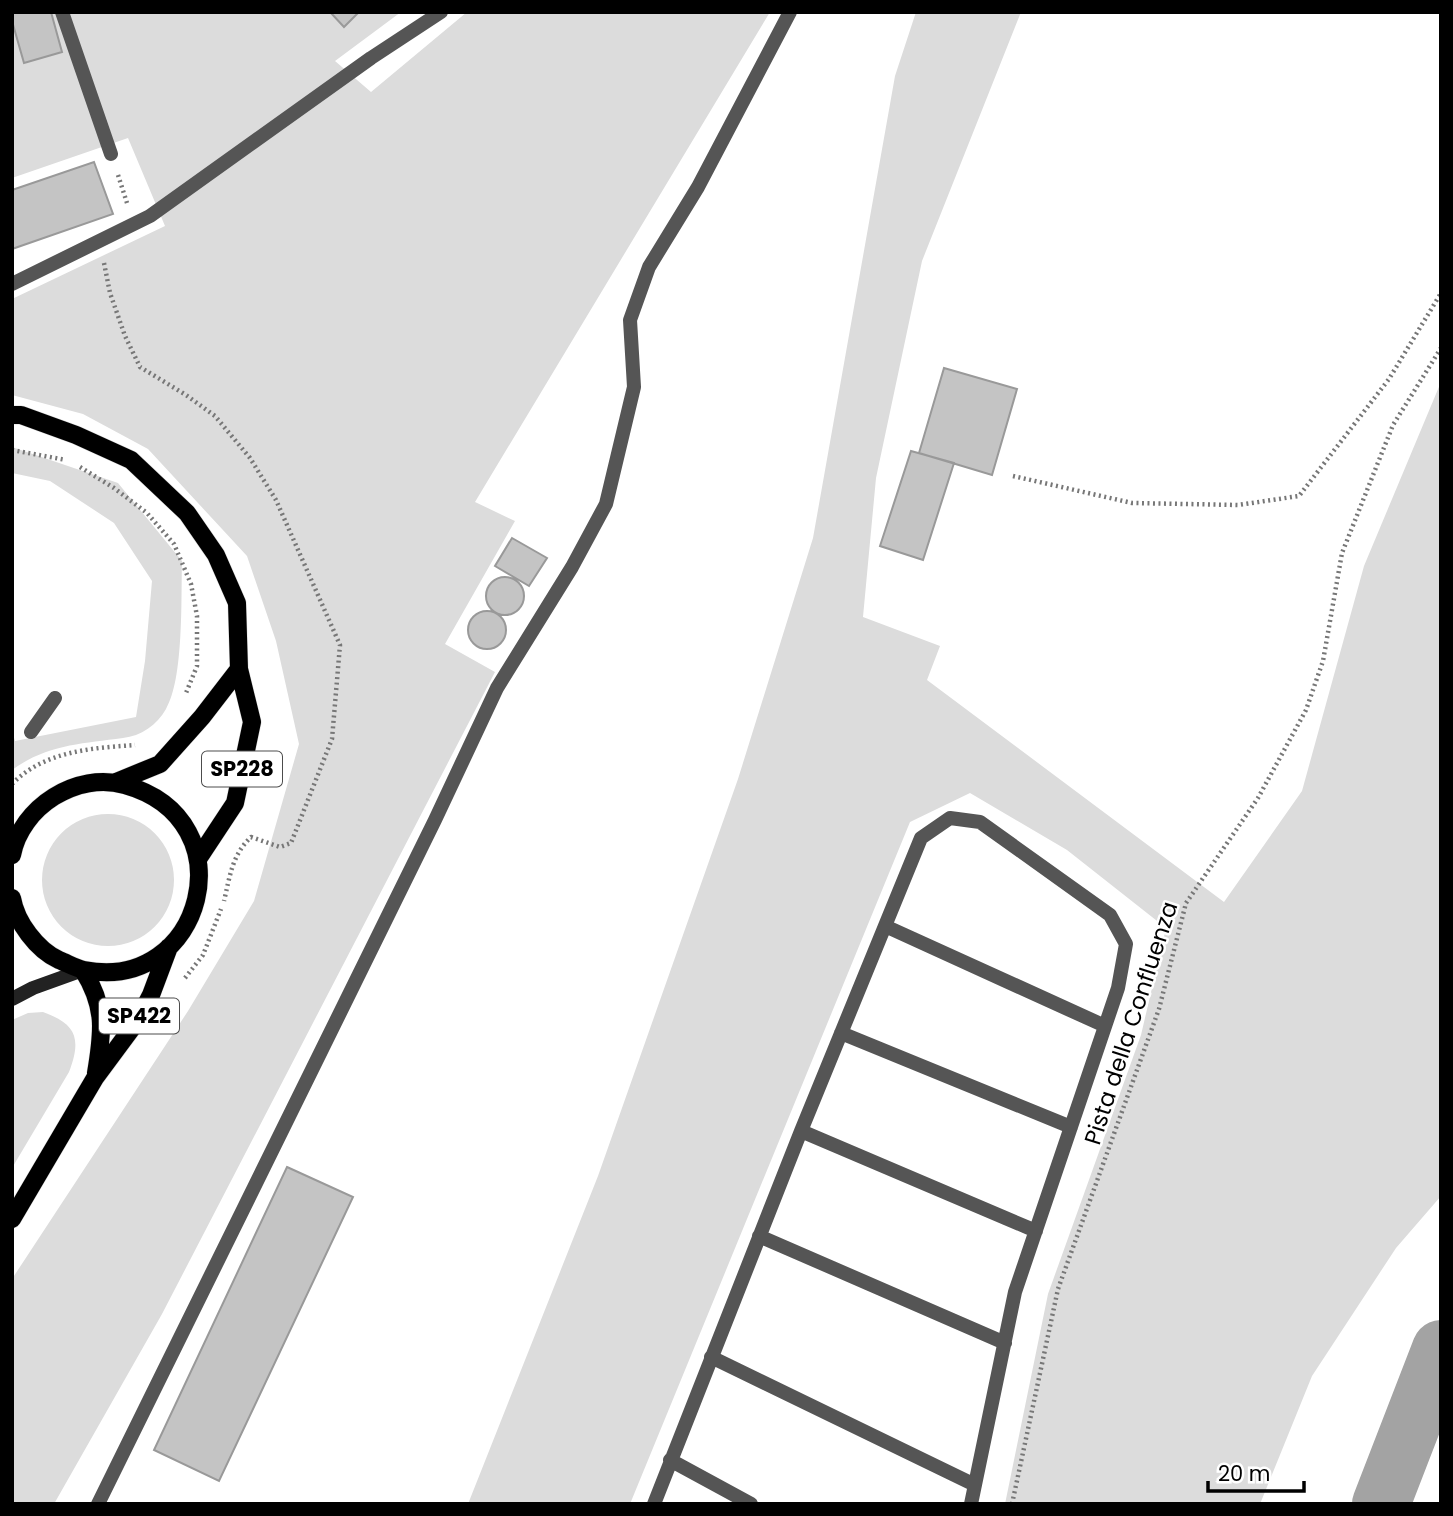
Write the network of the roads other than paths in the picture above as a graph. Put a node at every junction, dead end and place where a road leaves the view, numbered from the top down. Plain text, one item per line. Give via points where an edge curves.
1 (62, 12) edge
2 (441, 12) edge
3 (790, 12) edge
4 (111, 154) road end
5 (12, 284) edge
6 (12, 415) edge
7 (239, 669) junction
8 (55, 698) dead end
9 (31, 732) dead end
10 (116, 782) junction
11 (12, 855) edge
12 (198, 859) junction
13 (12, 898) edge
14 (885, 926) junction
15 (169, 947) junction
16 (83, 970) junction
17 (12, 999) edge
18 (1105, 1027) junction
19 (841, 1033) junction
20 (95, 1078) junction
21 (1071, 1127) junction
22 (801, 1131) junction
23 (12, 1219) edge
24 (1036, 1231) junction
25 (759, 1236) junction
26 (1004, 1343) junction
27 (711, 1357) junction
28 (670, 1460) junction
29 (975, 1485) junction
30 (98, 1504) edge
31 (654, 1504) edge
32 (751, 1504) edge
33 (971, 1504) edge

1 - 4 street
2 - 5 street via 150,216
3 - 30 street via 698,187 649,267 630,320 634,387 606,504 497,688
6 - 7 main road via 76,435 131,460 187,513 216,555 237,603
7 - 10 main road via 160,764
7 - 12 main road, SP228 via 252,722 235,803
8 - 9 street
10 - 11 main road via 84,783 54,795 30,816
10 - 12 main road via 146,790 170,807 188,831
12 - 15 main road via 200,883 195,906
13 - 16 main road via 29,935 53,957
14 - 18 street
14 - 18 street via 921,838 950,818 980,822 1110,915 1126,944
14 - 19 street
15 - 16 main road via 143,964 113,972
15 - 20 main road, SP422 via 138,1020
16 - 17 main road
16 - 20 main road, SP422 via 101,1009 102,1040
18 - 21 street
19 - 21 street
19 - 22 street
20 - 23 main road, SP422
21 - 24 street
22 - 24 street
22 - 25 street
24 - 26 street
25 - 26 street
25 - 27 street
26 - 29 street
27 - 28 street
27 - 29 street
28 - 31 street
28 - 32 street
29 - 33 street

